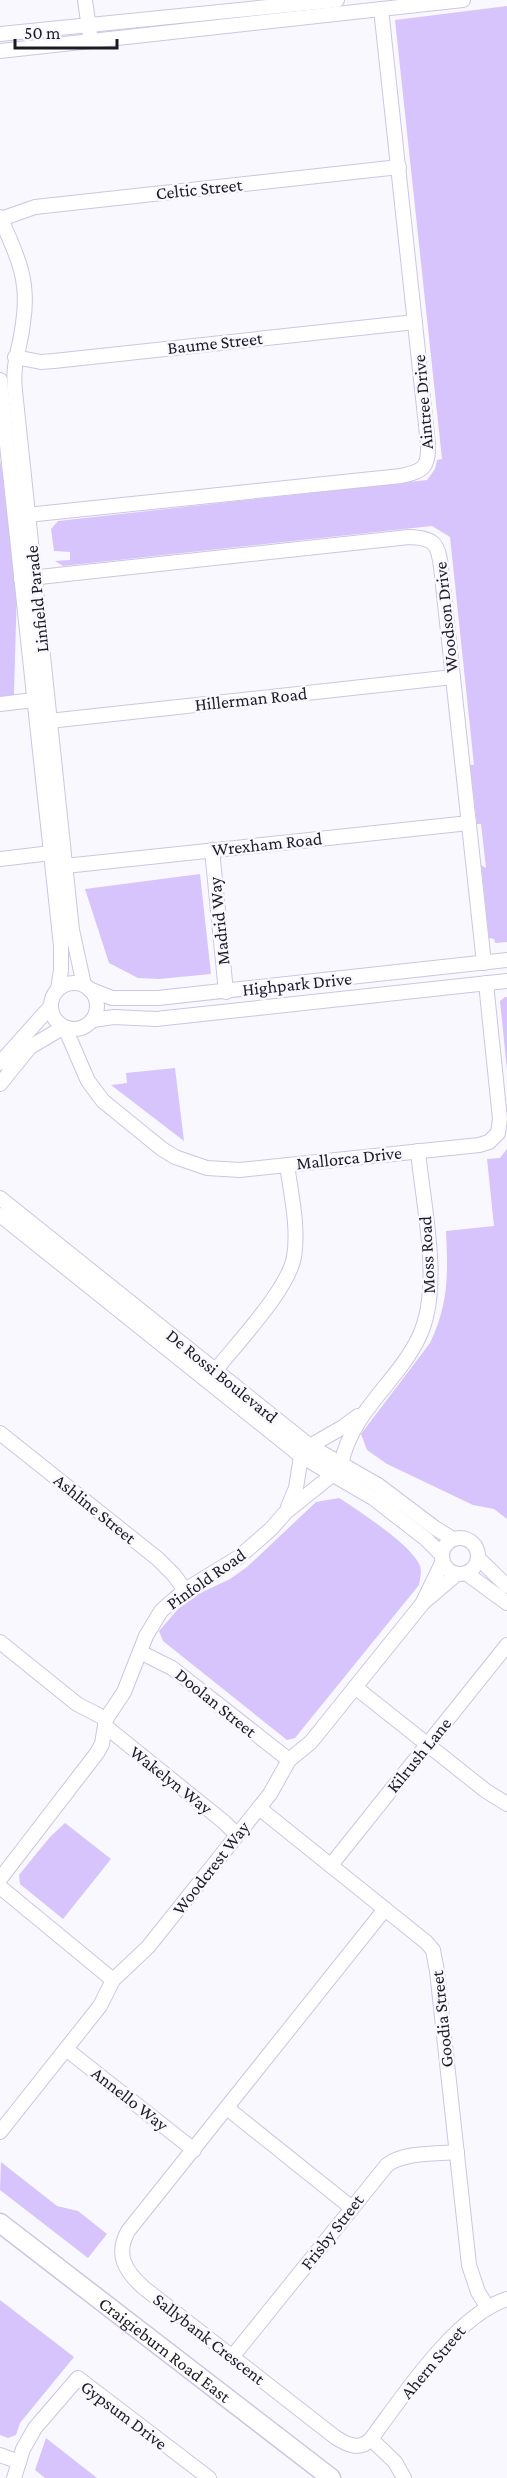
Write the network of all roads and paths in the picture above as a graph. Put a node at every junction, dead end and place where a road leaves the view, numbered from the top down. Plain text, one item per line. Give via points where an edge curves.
1 (86, 0) edge
2 (337, 0) edge
3 (463, 0) edge
4 (381, 9) junction
5 (0, 34) edge
6 (89, 34) junction
7 (0, 51) edge
8 (399, 167) junction
9 (0, 218) edge
10 (415, 322) junction
11 (15, 357) junction
12 (0, 380) edge
13 (27, 515) junction
14 (28, 578) junction
15 (453, 676) junction
16 (34, 700) junction
17 (0, 704) edge
18 (49, 721) junction
19 (469, 823) junction
20 (212, 850) junction
21 (51, 854) junction
22 (0, 859) edge
23 (65, 866) junction
24 (507, 960) edge
25 (484, 963) junction
26 (507, 981) edge
27 (486, 983) junction
28 (87, 987) junction
29 (58, 989) junction
30 (226, 992) junction
31 (51, 1006) junction
32 (88, 1024) junction
33 (65, 1027) junction
34 (0, 1062) edge
35 (83, 1070) junction
36 (0, 1083) edge
37 (418, 1151) junction
38 (287, 1165) junction
39 (0, 1198) edge
40 (0, 1215) edge
41 (216, 1371) junction
42 (364, 1411) junction
43 (0, 1433) edge
44 (306, 1451) junction
45 (337, 1470) junction
46 (286, 1512) junction
47 (453, 1539) junction
48 (442, 1558) junction
49 (478, 1558) junction
50 (462, 1574) junction
51 (507, 1586) edge
52 (185, 1590) junction
53 (507, 1603) edge
54 (422, 1604) junction
55 (0, 1642) edge
56 (507, 1646) edge
57 (140, 1652) junction
58 (355, 1687) junction
59 (106, 1723) junction
60 (428, 1744) junction
61 (289, 1760) junction
62 (507, 1803) edge
63 (259, 1808) junction
64 (237, 1835) junction
65 (331, 1866) junction
66 (0, 1879) edge
67 (0, 1887) edge
68 (386, 1910) junction
69 (113, 1980) junction
70 (66, 2049) junction
71 (227, 2108) junction
72 (0, 2132) edge
73 (194, 2150) junction
74 (457, 2152) junction
75 (352, 2208) junction
76 (0, 2223) edge
77 (507, 2299) edge
78 (488, 2308) junction
79 (232, 2357) junction
80 (371, 2439) junction
81 (0, 2455) edge
82 (19, 2462) junction
83 (205, 2477) edge
84 (14, 2478) edge
85 (331, 2478) edge
86 (404, 2478) edge

1 - 6 street
2 - 6 street
3 - 4 street
4 - 6 street
4 - 8 street, Aintree Drive
5 - 6 street
6 - 7 street
8 - 9 street, Celtic Street via 33,207
8 - 10 street, Aintree Drive
9 - 11 street, Linfield Parade via 18,256 25,292 24,320
10 - 11 street, Baume Street via 54,361
10 - 13 street, Aintree Drive via 428,444 428,460 418,471 401,476
11 - 13 street, Linfield Parade
12 - 14 street, Linfield Parade
13 - 14 street, Linfield Parade
14 - 15 street, Woodson Drive via 420,538 433,542 439,552
14 - 16 street, Linfield Parade
14 - 18 street, Linfield Parade
15 - 18 street, Hillerman Road
15 - 19 street, Woodson Drive
16 - 17 street
16 - 21 street, Linfield Parade
18 - 23 street, Linfield Parade
19 - 20 street, Wrexham Road
19 - 25 street, Woodson Drive
20 - 23 street, Wrexham Road
20 - 30 street, Madrid Way
21 - 22 street
21 - 29 street, Linfield Parade via 61,946
23 - 28 street, Linfield Parade via 72,930
24 - 25 street, Highpark Drive
25 - 30 street, Highpark Drive
26 - 27 street, Highpark Drive
27 - 32 street, Highpark Drive via 156,1018 120,1017
27 - 37 street, Mallorca Drive via 500,1119 498,1132 484,1143
28 - 29 street via 70,983
28 - 30 street, Highpark Drive via 104,996 128,999
28 - 32 street via 98,1007
29 - 31 street
31 - 33 street via 55,1019
31 - 34 street
32 - 33 street
32 - 35 street, Mallorca Drive via 81,1047
33 - 35 street, Mallorca Drive
33 - 36 street via 30,1047
35 - 38 street, Mallorca Drive via 103,1101 175,1157 225,1170
37 - 38 street, Mallorca Drive
37 - 42 street, Moss Road via 431,1273 428,1308 413,1348
38 - 41 street via 295,1242 290,1271
39 - 41 street, De Rossi Boulevard
40 - 44 street, De Rossi Boulevard
41 - 44 street, De Rossi Boulevard
42 - 44 street, Moss Road
42 - 45 street, Moss Road via 348,1438
43 - 52 street, Ashline Street via 158,1559
44 - 45 street, De Rossi Boulevard
44 - 46 street, Pinfold Road
45 - 46 street, Pinfold Road
45 - 47 street, De Rossi Boulevard via 378,1485
45 - 48 street, De Rossi Boulevard via 426,1539
46 - 52 street, Pinfold Road via 239,1557
47 - 48 street via 445,1546
47 - 49 street via 469,1540 476,1547
48 - 50 street via 448,1570
48 - 54 street, Woodcrest Way
49 - 50 street via 474,1568
49 - 51 street
50 - 53 street
50 - 54 street, Woodcrest Way
52 - 57 street, Pinfold Road via 161,1611
54 - 58 street, Woodcrest Way
55 - 59 street, Wakelyn Way via 76,1704
56 - 60 street, Kilrush Lane
57 - 59 street, Pinfold Road via 121,1699
57 - 61 street, Doolan Street via 172,1668
58 - 60 street
58 - 61 street, Woodcrest Way via 311,1742
59 - 64 street, Wakelyn Way
59 - 66 street, Pinfold Road via 102,1744 91,1763
60 - 62 street
60 - 65 street, Kilrush Lane
61 - 63 street, Woodcrest Way
63 - 64 street, Woodcrest Way
63 - 65 street, Goodia Street
64 - 69 street, Woodcrest Way via 148,1947
65 - 68 street, Goodia Street
67 - 69 street
68 - 71 street
68 - 74 street, Goodia Street via 433,1950
69 - 70 street, Woodcrest Way via 100,2006
70 - 72 street, Woodcrest Way
70 - 73 street, Annello Way
71 - 73 street
71 - 75 street
73 - 79 street, Sallybank Crescent via 128,2231 121,2256 128,2273 144,2288
74 - 75 street, Frisby Street via 394,2159
74 - 78 street, Goodia Street via 469,2265
75 - 79 street, Frisby Street
76 - 85 main road, Craigieburn Road East
77 - 78 street, Ahern Street
78 - 80 street, Ahern Street via 453,2336
79 - 80 street, Sallybank Crescent via 345,2444 359,2446
80 - 86 street via 395,2462
81 - 82 street
82 - 83 street, Gypsum Drive via 35,2428 78,2378
82 - 84 street, Gypsum Drive

